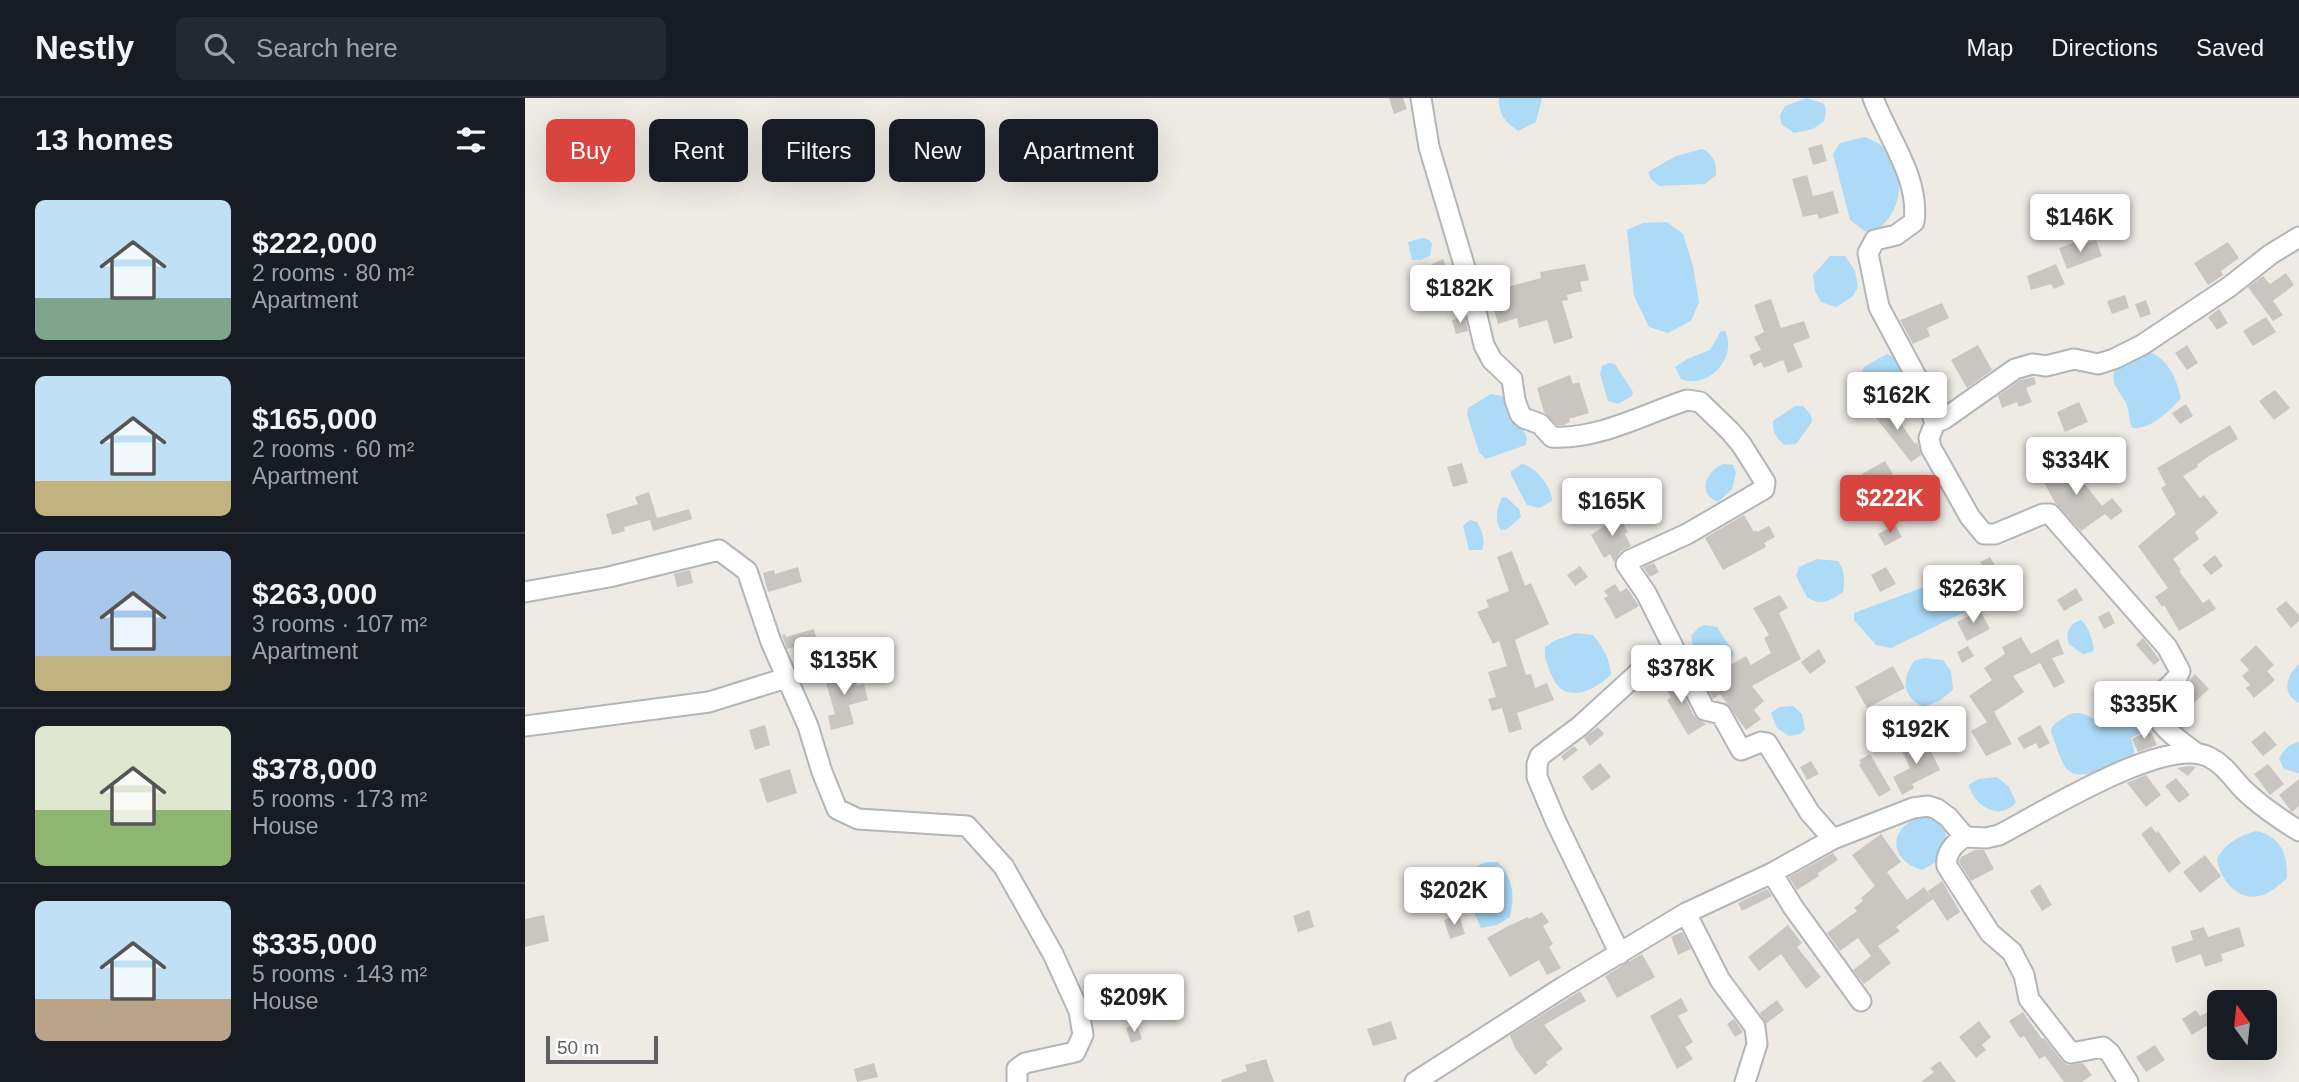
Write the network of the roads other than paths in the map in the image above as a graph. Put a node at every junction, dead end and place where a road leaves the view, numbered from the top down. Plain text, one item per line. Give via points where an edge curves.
1 (1421, 98) edge
2 (1873, 98) edge
3 (2299, 237) edge
4 (1935, 423) junction
5 (525, 592) edge
6 (1676, 653) junction
7 (786, 678) junction
8 (525, 726) edge
9 (2196, 753) junction
10 (2299, 831) edge
11 (1965, 837) junction
12 (1833, 839) junction
13 (1772, 873) junction
14 (1686, 913) junction
15 (1620, 954) junction
16 (1861, 1001) dead end
17 (1017, 1082) edge
18 (1415, 1082) edge
19 (1745, 1082) edge
20 (2128, 1082) edge

1 - 6 street via 1429,147 1485,345 1492,360 1512,379 1520,414 1540,424 1552,437 1569,438 1687,400 1700,402 1741,444 1765,482 1763,489 1687,534 1627,561
2 - 4 street via 1910,180 1915,208 1914,222 1896,235 1875,240 1868,253 1879,307 1925,393
3 - 4 street via 2142,345 2098,364 2074,359 2015,369
4 - 9 street via 1931,447 1984,534 2050,514 2167,647 2180,671 2176,681 2156,698 2156,712 2165,731
5 - 7 street via 719,550 747,571
6 - 12 street via 1705,710 1721,714 1741,750 1767,743 1810,813
6 - 15 street via 1637,674 1547,749 1537,764 1537,777 1551,811
7 - 8 street via 709,702
7 - 17 street via 837,810 858,819 967,826 1004,867 1053,954 1079,1011 1083,1035 1075,1052 1025,1063 1017,1069
9 - 10 street via 2221,763 2244,790
9 - 11 street via 2172,755 2125,771 1999,835
11 - 12 street via 1948,817 1928,806
11 - 20 street via 1951,849 1947,866 1990,933 2011,952 2024,975 2029,999 2071,1053 2103,1047
12 - 13 street
13 - 14 street
13 - 16 street
14 - 15 street
14 - 19 street via 1720,980 1755,1027 1758,1044
15 - 18 street

